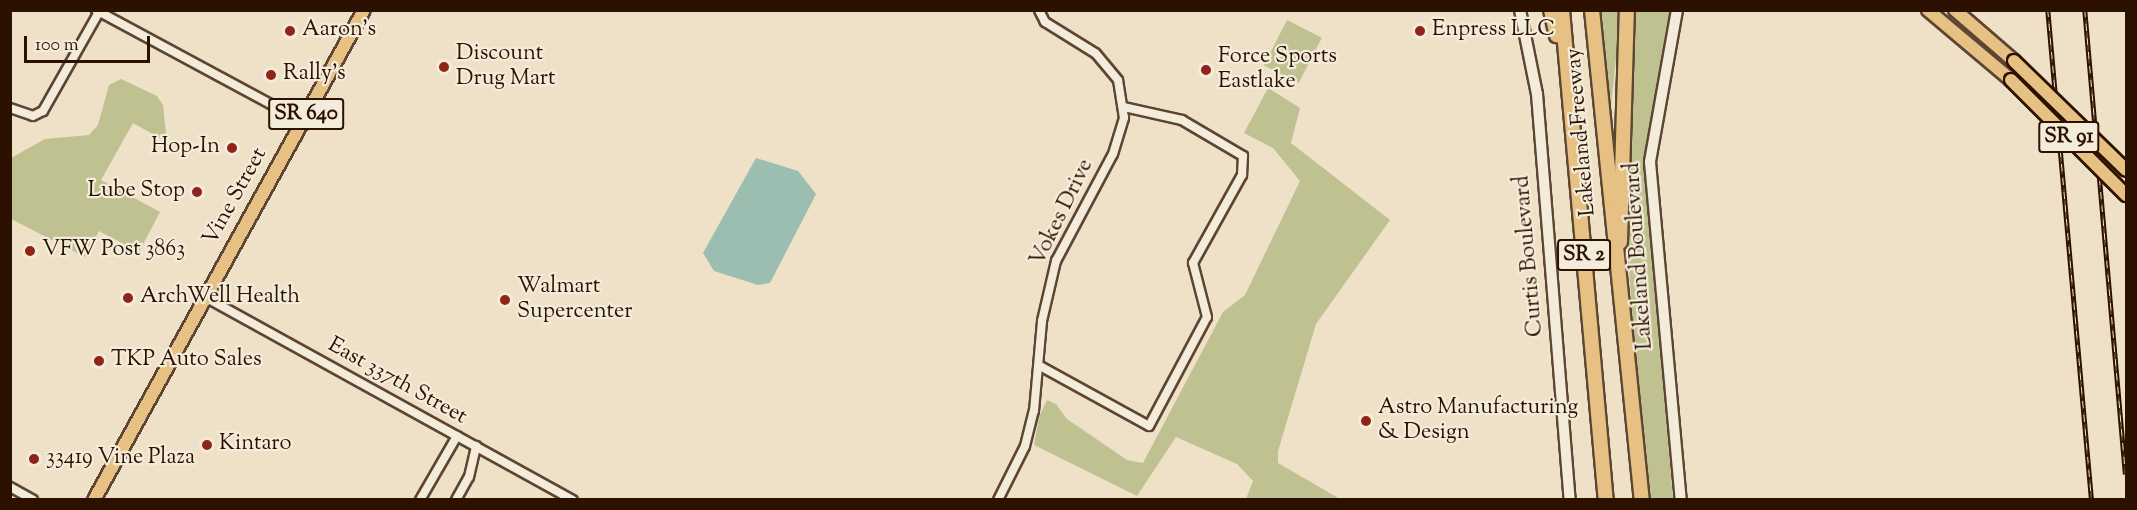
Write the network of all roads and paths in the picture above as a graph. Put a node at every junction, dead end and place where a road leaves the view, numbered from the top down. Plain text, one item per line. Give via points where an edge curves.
1 (364, 10) edge
2 (1039, 10) edge
3 (1520, 10) edge
4 (1551, 10) edge
5 (1562, 10) edge
6 (1592, 10) edge
7 (1627, 10) edge
8 (1677, 10) edge
9 (1928, 10) edge
10 (1955, 10) edge
11 (98, 11) edge
12 (1568, 79) junction
13 (1124, 107) junction
14 (10, 108) edge
15 (302, 121) junction
16 (2127, 170) edge
17 (2127, 195) edge
18 (1616, 280) junction
19 (205, 297) junction
20 (1040, 366) junction
21 (457, 436) junction
22 (476, 446) junction
23 (10, 487) edge
24 (33, 500) edge
25 (94, 500) edge
26 (420, 500) edge
27 (456, 500) edge
28 (573, 500) edge
29 (998, 500) edge
30 (1570, 500) edge
31 (1606, 500) edge
32 (1642, 500) edge
33 (1681, 500) edge

1 - 15 main road, Vine Street / SR 640
2 - 13 street, Vokes Drive via 1045,22 1102,62 1118,80
3 - 30 street, Curtis Boulevard via 1537,94
4 - 12 highway
5 - 12 highway, Lakeland Freeway / SR 2
6 - 18 highway, Lakeland Freeway / SR 2
7 - 18 highway
8 - 33 street, Lakeland Boulevard via 1650,162
9 - 17 main road, SR 91, bridge via 2011,80
10 - 16 main road, SR 91, bridge
11 - 14 street via 43,111 33,116
11 - 15 street
12 - 31 highway, Lakeland Freeway / SR 2
13 - 20 street, Vokes Drive via 1113,154 1056,261 1042,321
13 - 20 street via 1182,120 1243,156 1242,175 1193,264 1207,317 1149,426
15 - 19 main road, Vine Street / SR 640
18 - 32 highway, Lakeland Freeway / SR 2
19 - 21 street, East 337th Street
19 - 25 main road, Vine Street / SR 640
20 - 29 street, Vokes Drive via 1025,446
21 - 22 street, East 337th Street
21 - 26 street
22 - 27 street via 469,477
22 - 28 street, East 337th Street
23 - 24 street

